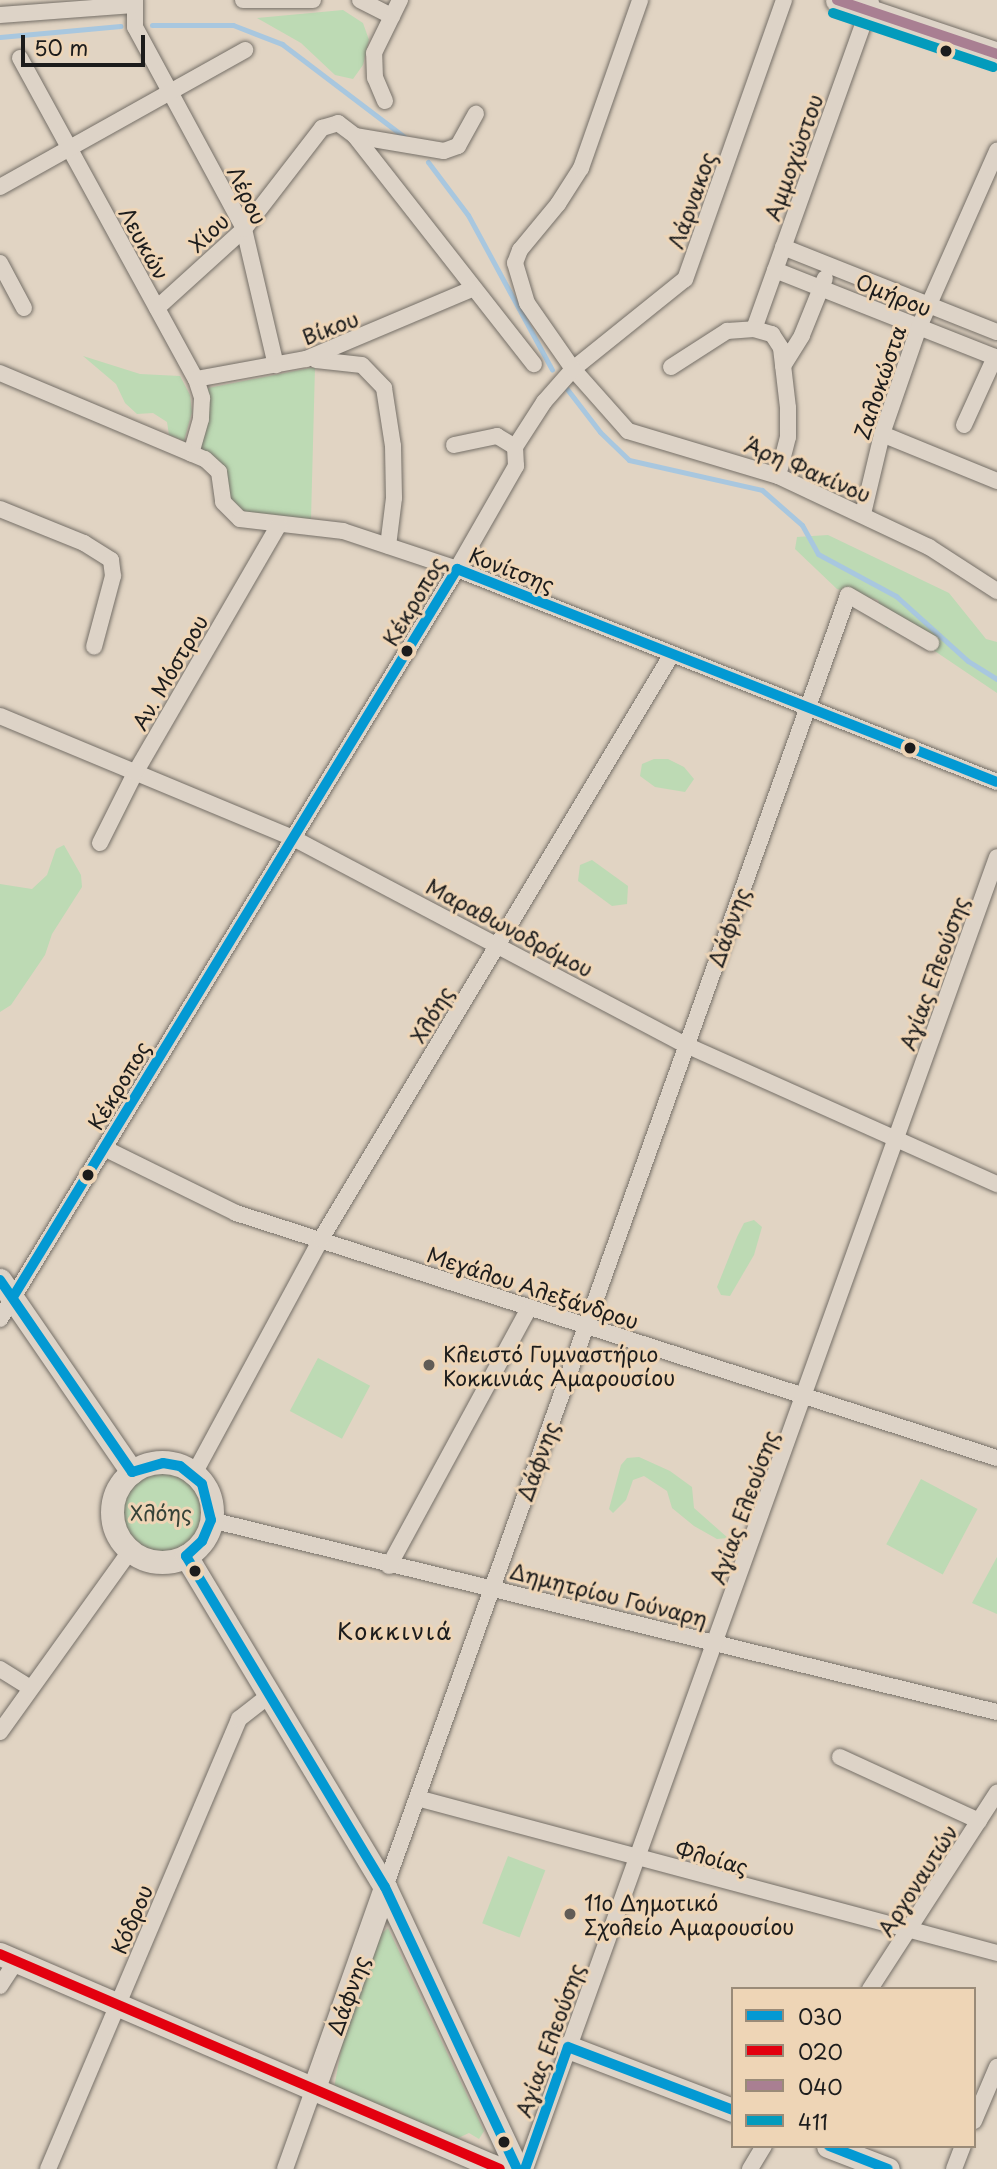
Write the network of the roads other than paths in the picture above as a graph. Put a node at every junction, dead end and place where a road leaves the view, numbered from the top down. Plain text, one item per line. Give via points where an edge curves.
1 (243, 0) edge
2 (313, 0) edge
3 (360, 0) edge
4 (400, 0) edge
5 (640, 0) edge
6 (784, 0) edge
7 (836, 0) edge
8 (134, 3) edge
9 (870, 5) edge
10 (0, 15) edge
11 (392, 16) junction
12 (245, 50) dead end
13 (997, 54) edge
14 (20, 58) dead end
15 (170, 92) junction
16 (386, 101) dead end
17 (476, 114) dead end
18 (355, 136) junction
19 (68, 148) junction
20 (997, 151) edge
21 (0, 187) edge
22 (244, 229) junction
23 (783, 247) junction
24 (0, 263) edge
25 (830, 266) junction
26 (775, 270) junction
27 (820, 288) junction
28 (471, 289) junction
29 (928, 305) junction
30 (24, 308) dead end
31 (157, 308) junction
32 (919, 327) junction
33 (754, 329) junction
34 (997, 332) edge
35 (996, 358) edge
36 (306, 359) junction
37 (534, 364) dead end
38 (276, 365) junction
39 (783, 366) junction
40 (671, 367) dead end
41 (573, 369) junction
42 (0, 373) edge
43 (196, 379) junction
44 (964, 425) dead end
45 (881, 434) junction
46 (454, 445) dead end
47 (515, 447) junction
48 (191, 454) junction
49 (778, 476) junction
50 (997, 481) edge
51 (0, 509) edge
52 (863, 514) junction
53 (279, 525) junction
54 (388, 546) junction
55 (457, 569) junction
56 (997, 591) edge
57 (932, 643) dead end
58 (94, 647) dead end
59 (672, 654) junction
60 (807, 706) junction
61 (0, 716) edge
62 (135, 773) junction
63 (997, 782) edge
64 (293, 838) junction
65 (100, 844) dead end
66 (997, 857) edge
67 (498, 943) junction
68 (686, 1045) junction
69 (894, 1142) junction
70 (104, 1148) junction
71 (997, 1184) edge
72 (321, 1239) junction
73 (7, 1288) edge
74 (528, 1308) junction
75 (0, 1320) edge
76 (586, 1325) junction
77 (805, 1397) junction
78 (997, 1458) edge
79 (132, 1472) junction
80 (194, 1474) junction
81 (211, 1520) junction
82 (130, 1551) junction
83 (186, 1556) junction
84 (389, 1566) junction
85 (492, 1587) junction
86 (716, 1641) junction
87 (0, 1669) edge
88 (29, 1687) junction
89 (267, 1697) junction
90 (997, 1712) edge
91 (0, 1732) edge
92 (840, 1757) dead end
93 (997, 1793) edge
94 (417, 1798) junction
95 (979, 1821) junction
96 (638, 1860) junction
97 (385, 1887) junction
98 (910, 1930) junction
99 (997, 1953) edge
100 (8, 1958) edge
101 (0, 1986) edge
102 (871, 1987) edge
103 (118, 2005) junction
104 (568, 2047) junction
105 (997, 2067) edge
106 (314, 2088) junction
107 (731, 2109) edge
108 (976, 2116) edge
109 (763, 2148) edge
110 (833, 2148) edge
111 (962, 2148) edge
112 (48, 2169) edge
113 (285, 2169) edge
114 (500, 2169) edge
115 (517, 2169) edge
116 (525, 2169) edge
117 (750, 2169) edge
118 (888, 2169) edge
119 (954, 2169) edge

1 - 2 street
3 - 11 street
4 - 11 street
5 - 41 street via 581,168 515,263 527,303
6 - 41 street, Λάρνακος via 685,279
7 - 9 street
8 - 10 street
8 - 15 street, Λέρου via 135,27
9 - 13 street
9 - 23 street, Αμμοχώστου
11 - 16 street via 376,45 373,64
12 - 15 street
14 - 19 street, Λευκών
15 - 19 street
15 - 22 street, Λέρου
17 - 18 street via 458,146 444,151
18 - 22 street, Χίου via 338,123 322,128
18 - 28 street
19 - 21 street
19 - 31 street, Λευκών
20 - 29 street, Ζαλοκώστα
22 - 31 street, Χίου
22 - 38 street, Λέρου
23 - 25 street
23 - 26 street, Αμμοχώστου
24 - 30 street
25 - 27 street
25 - 29 street
26 - 27 street, Ομήρου
26 - 33 street, Αμμοχώστου
27 - 32 street, Ομήρου
27 - 39 street via 802,335
28 - 36 street, Βίκου
28 - 37 street
29 - 32 street, Ζαλοκώστα
29 - 34 street
31 - 43 street, Λευκών
32 - 35 street, Ομήρου
32 - 45 street, Ζαλοκώστα
33 - 39 street via 772,334 781,348
33 - 40 street via 713,337 684,363
35 - 44 street
36 - 38 street, Βίκου
36 - 54 street via 362,365 384,388 393,446 394,498
38 - 43 street, Βίκου
39 - 49 street via 788,437
41 - 47 street, Κέκροπος via 544,402
41 - 49 street, Άρη Φακίνου via 628,431
42 - 48 street, Κονίτσης
43 - 48 street, Λευκών via 202,398 201,419
45 - 50 street
45 - 52 street, Ζαλοκώστα
46 - 47 street via 496,436
47 - 55 street, Κέκροπος via 516,466
48 - 53 street, Κονίτσης via 219,472 220,493 229,512 240,519
49 - 52 street, Άρη Φακίνου
51 - 58 street via 84,543 111,560 114,576
52 - 56 street, Άρη Φακίνου via 929,547
53 - 54 street, Κονίτσης via 343,531
53 - 62 street, Αν. Μόστρου
54 - 55 street, Κονίτσης
55 - 59 street, Κονίτσης
55 - 64 street, Κέκροπος
57 - 60 street, Δάφνης via 848,595
59 - 60 street, Κονίτσης
59 - 67 street, Χλόης
60 - 63 street, Κονίτσης
60 - 68 street, Δάφνης
61 - 62 street, Μαραθωνοδρόμου
62 - 64 street, Μαραθωνοδρόμου
62 - 65 street, Αν. Μόστρου
64 - 67 street, Μαραθωνοδρόμου
64 - 70 street, Κέκροπος
66 - 69 street, Αγίας Ελεούσης
67 - 68 street, Μαραθωνοδρόμου
67 - 72 street, Χλόης
68 - 69 street, Μαραθωνοδρόμου
68 - 76 street, Δάφνης
69 - 71 street, Μαραθωνοδρόμου
69 - 77 street, Αγίας Ελεούσης
70 - 72 street, Μεγάλου Αλεξάνδρου via 213,1204
70 - 73 street, Κέκροπος
72 - 74 street, Μεγάλου Αλεξάνδρου
72 - 80 street, Χλόης
73 - 75 street, Κέκροπος
73 - 79 street
74 - 76 street, Μεγάλου Αλεξάνδρου
74 - 84 street
76 - 77 street, Μεγάλου Αλεξάνδρου
76 - 85 street, Δάφνης
77 - 78 street, Μεγάλου Αλεξάνδρου
77 - 86 street, Αγίας Ελεούσης
79 - 80 street via 163,1463
79 - 82 street via 121,1482 111,1511 117,1533
80 - 81 street via 208,1495
81 - 83 street via 202,1541
81 - 84 street, Δημητρίου Γούναρη
82 - 83 street via 157,1562
82 - 88 street
83 - 89 street
84 - 85 street, Δημητρίου Γούναρη
85 - 86 street, Δημητρίου Γούναρη
85 - 94 street, Δάφνης
86 - 90 street, Δημητρίου Γούναρη
86 - 96 street, Αγίας Ελεούσης
87 - 88 street
88 - 91 street
89 - 97 street
89 - 103 street, Κόδρου via 239,1719
92 - 95 street
93 - 95 street, Αργοναυτών
94 - 96 street, Φλοίας
94 - 97 street, Δάφνης
95 - 98 street, Αργοναυτών
96 - 98 street, Φλοίας
96 - 104 street, Αγίας Ελεούσης
97 - 106 street, Δάφνης
97 - 115 street
98 - 99 street, Φλοίας
98 - 102 street, Αργοναυτών
100 - 101 street
100 - 103 street
103 - 106 street
103 - 112 street, Κόδρου
104 - 107 street
104 - 116 street, Αγίας Ελεούσης
105 - 108 street
106 - 113 street, Δάφνης
106 - 114 street
109 - 117 street
110 - 118 street
111 - 119 street

